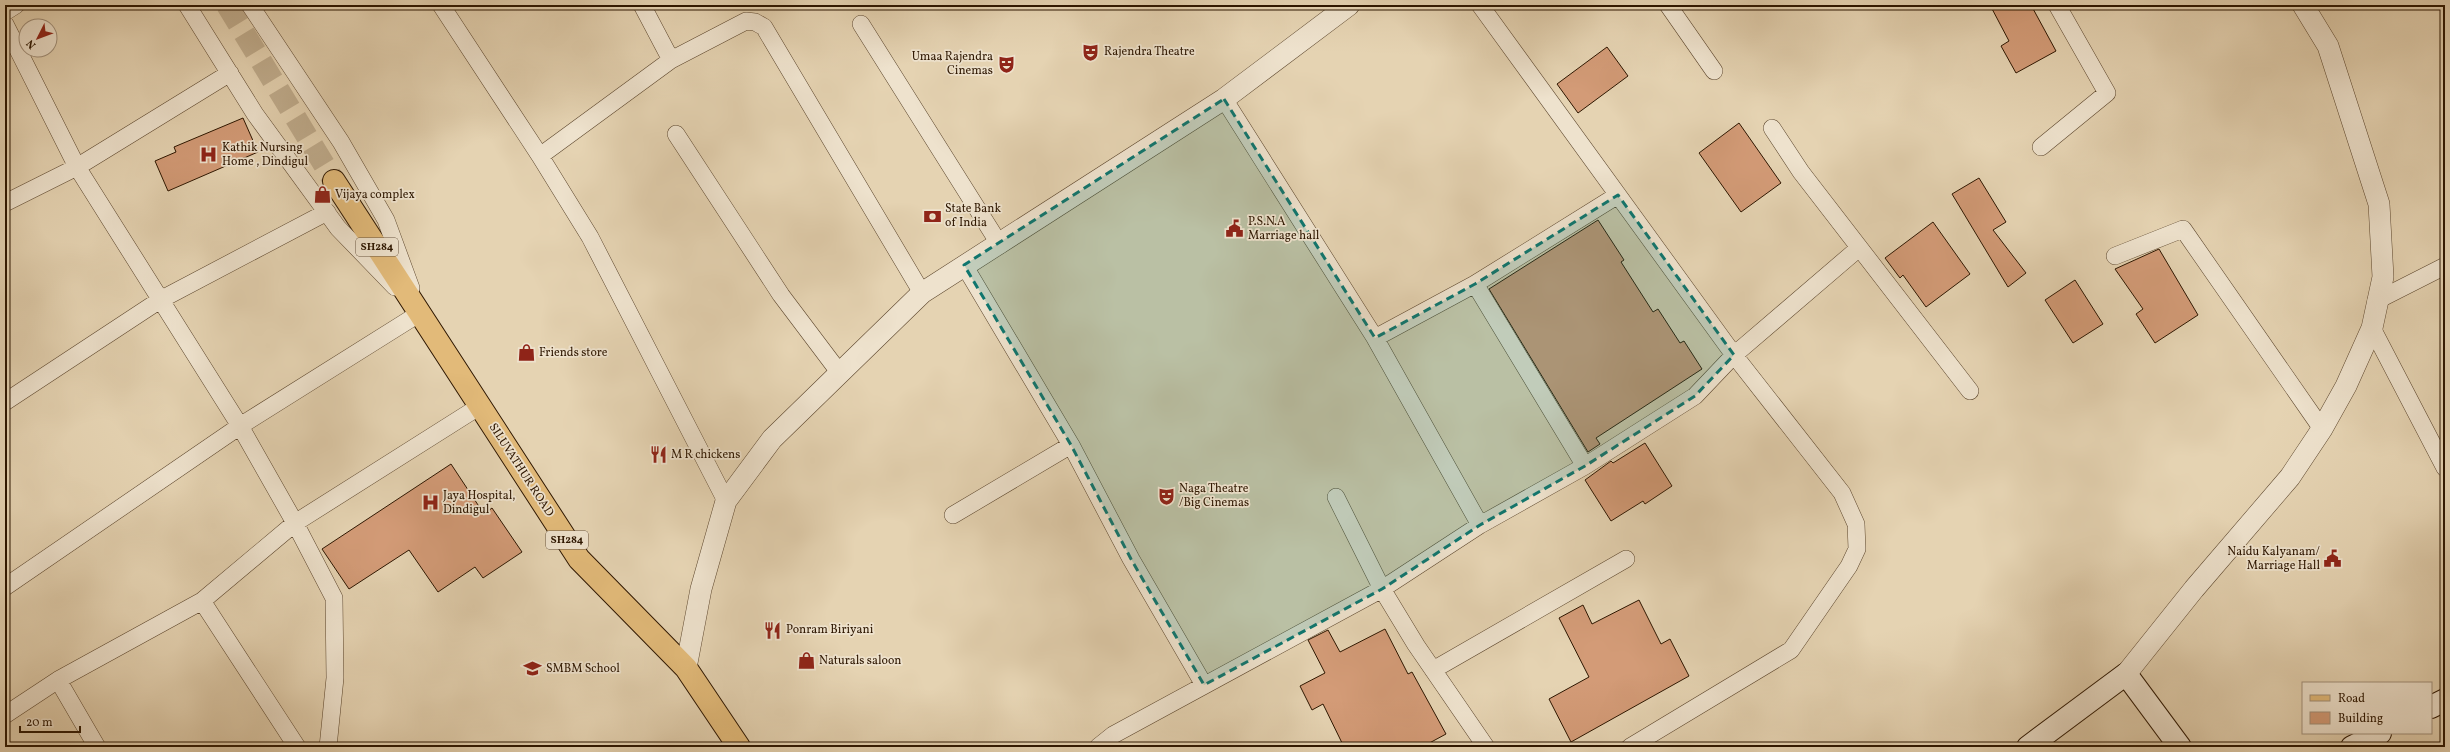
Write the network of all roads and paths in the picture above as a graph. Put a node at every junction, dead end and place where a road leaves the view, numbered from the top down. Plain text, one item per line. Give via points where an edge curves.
1 (16, 5) edge
2 (187, 5) edge
3 (250, 5) edge
4 (441, 5) edge
5 (642, 5) edge
6 (1349, 5) edge
7 (1480, 5) edge
8 (1668, 5) edge
9 (2057, 5) edge
10 (2303, 5) edge
11 (5, 12) edge
12 (5, 24) edge
13 (861, 24) dead end
14 (671, 60) junction
15 (1714, 71) dead end
16 (230, 73) junction
17 (1224, 99) junction
18 (1772, 128) dead end
19 (676, 134) dead end
20 (2041, 147) dead end
21 (540, 156) junction
22 (77, 167) junction
23 (334, 181) tunnel mouth
24 (1618, 195) junction
25 (5, 203) edge
26 (327, 212) junction
27 (1000, 244) junction
28 (1859, 248) junction
29 (2115, 256) dead end
30 (964, 265) junction
31 (2445, 266) edge
32 (1475, 284) junction
33 (922, 293) junction
34 (160, 300) junction
35 (2376, 300) junction
36 (420, 313) junction
37 (2372, 328) junction
38 (1375, 338) junction
39 (1734, 355) junction
40 (839, 372) junction
41 (1970, 391) dead end
42 (5, 402) edge
43 (480, 406) junction
44 (240, 426) junction
45 (2322, 429) junction
46 (1071, 445) junction
47 (1585, 466) junction
48 (2445, 468) edge
49 (1336, 497) dead end
50 (726, 500) junction
51 (953, 515) dead end
52 (295, 523) junction
53 (1480, 525) junction
54 (1626, 559) dead end
55 (5, 588) edge
56 (1382, 589) junction
57 (202, 601) junction
58 (686, 668) junction
59 (1432, 670) junction
60 (2126, 674) junction
61 (58, 680) junction
62 (1204, 685) junction
63 (2445, 700) edge
64 (2432, 706) edge
65 (5, 715) edge
66 (2378, 734) edge
67 (97, 747) edge
68 (297, 747) edge
69 (328, 747) edge
70 (739, 747) edge
71 (1098, 747) edge
72 (1486, 747) edge
73 (1630, 747) edge
74 (2028, 747) edge
75 (2180, 747) edge
76 (2352, 747) edge

1 - 11 street
2 - 16 street
3 - 36 street via 341,142 386,220
4 - 21 street
5 - 14 street
6 - 17 street
7 - 24 street
8 - 15 street
9 - 20 street via 2107,93
10 - 35 street via 2328,46 2379,204 2383,277
12 - 22 street
13 - 27 street
14 - 21 street
14 - 33 street via 746,21 764,27
16 - 22 street
16 - 26 street via 255,114
17 - 27 street
17 - 38 street
18 - 28 street via 1801,172
19 - 40 street via 781,295
21 - 50 street via 590,237
22 - 25 street
22 - 34 street
23 - 36 main road, SH284
24 - 32 street
24 - 39 street
26 - 34 street
26 - 36 street via 338,228
27 - 30 street
28 - 39 street
28 - 41 street
29 - 45 street via 2183,229
30 - 33 street
30 - 46 street
31 - 35 street
32 - 38 street
32 - 47 street
33 - 40 street
34 - 42 street
34 - 44 street
35 - 37 street
36 - 43 main road, SILUVATHUR ROAD / SH284
36 - 44 street
37 - 45 street via 2346,386
37 - 48 street
38 - 53 street
39 - 47 street via 1695,396
39 - 73 street via 1842,492 1856,524 1857,549 1849,566 1791,650
40 - 50 street via 772,439
43 - 52 street
43 - 58 main road, SILUVATHUR ROAD / SH284 via 579,558
44 - 52 street
44 - 55 street
45 - 60 street via 2290,476
46 - 51 street
46 - 62 street via 1131,559
47 - 53 street
49 - 56 street
50 - 58 street via 701,589
52 - 57 street
52 - 69 street via 334,598 335,678
53 - 56 street
54 - 59 street
56 - 59 street
56 - 62 street
57 - 61 street
57 - 68 street
58 - 70 main road, SILUVATHUR ROAD / SH284
59 - 72 street
60 - 74 main road
60 - 75 main road
61 - 65 street
61 - 67 street
62 - 71 street via 1113,735
63 - 64 main road
66 - 76 main road

